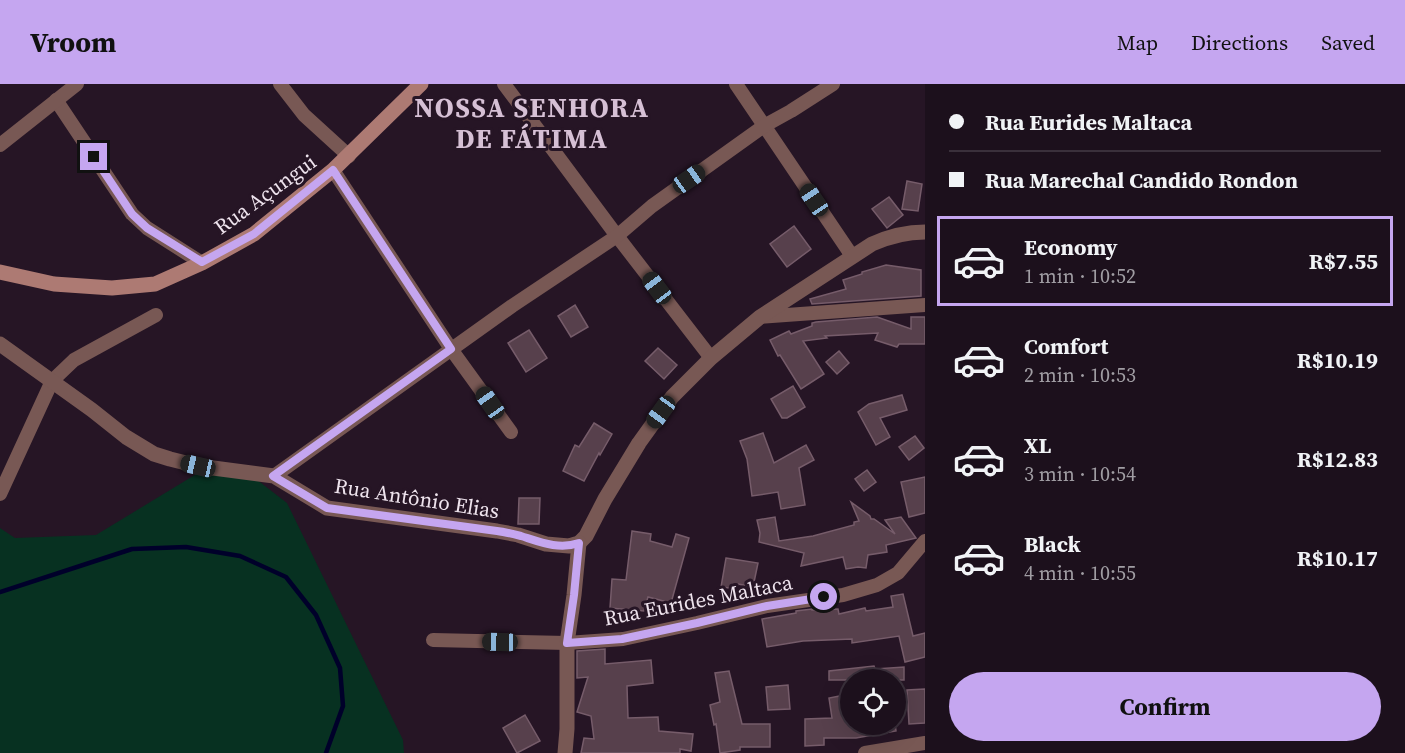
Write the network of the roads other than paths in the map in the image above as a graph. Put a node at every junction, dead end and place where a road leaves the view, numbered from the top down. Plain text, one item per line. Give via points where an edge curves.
1 (77, 84) edge
2 (280, 84) edge
3 (421, 84) edge
4 (504, 84) edge
5 (736, 84) edge
6 (833, 84) edge
7 (57, 99) junction
8 (764, 126) junction
9 (0, 145) edge
10 (349, 156) junction
11 (333, 170) junction
12 (925, 232) edge
13 (617, 236) junction
14 (852, 256) junction
15 (202, 262) junction
16 (0, 272) edge
17 (925, 305) edge
18 (156, 315) dead end
19 (760, 317) junction
20 (0, 344) edge
21 (451, 349) junction
22 (711, 358) junction
23 (52, 381) junction
24 (511, 432) dead end
25 (273, 476) junction
26 (0, 494) edge
27 (925, 541) edge
28 (579, 543) junction
29 (433, 640) dead end
30 (567, 643) junction
31 (925, 743) edge
32 (565, 753) edge
33 (866, 753) edge

1 - 7 street
2 - 10 street via 304,115
3 - 10 main road, Rua Açungui
4 - 13 street
5 - 8 street
6 - 8 street
7 - 9 street
7 - 15 street via 132,214 147,228
8 - 13 street via 652,206
8 - 14 street
10 - 11 main road, Rua Açungui
11 - 15 main road, Rua Açungui via 254,234
11 - 21 street
12 - 14 street via 888,237
13 - 21 street
13 - 22 street
14 - 19 street
15 - 16 main road, Rua Açungui via 155,284 112,288 54,284
17 - 19 street
18 - 23 street via 74,360
19 - 22 street
20 - 23 street, Rua Antônio Elias
21 - 24 street
21 - 25 street
22 - 28 street via 672,397 639,443
23 - 25 street, Rua Antônio Elias via 154,454 198,466
23 - 26 street
25 - 28 street, Rua Antônio Elias via 327,508 497,531 546,544
27 - 30 street, Rua Eurides Maltaca via 898,573 877,585 843,595 767,606 622,639
28 - 30 street
29 - 30 street, Rua Eurides Maltaca
30 - 32 street
31 - 33 street

